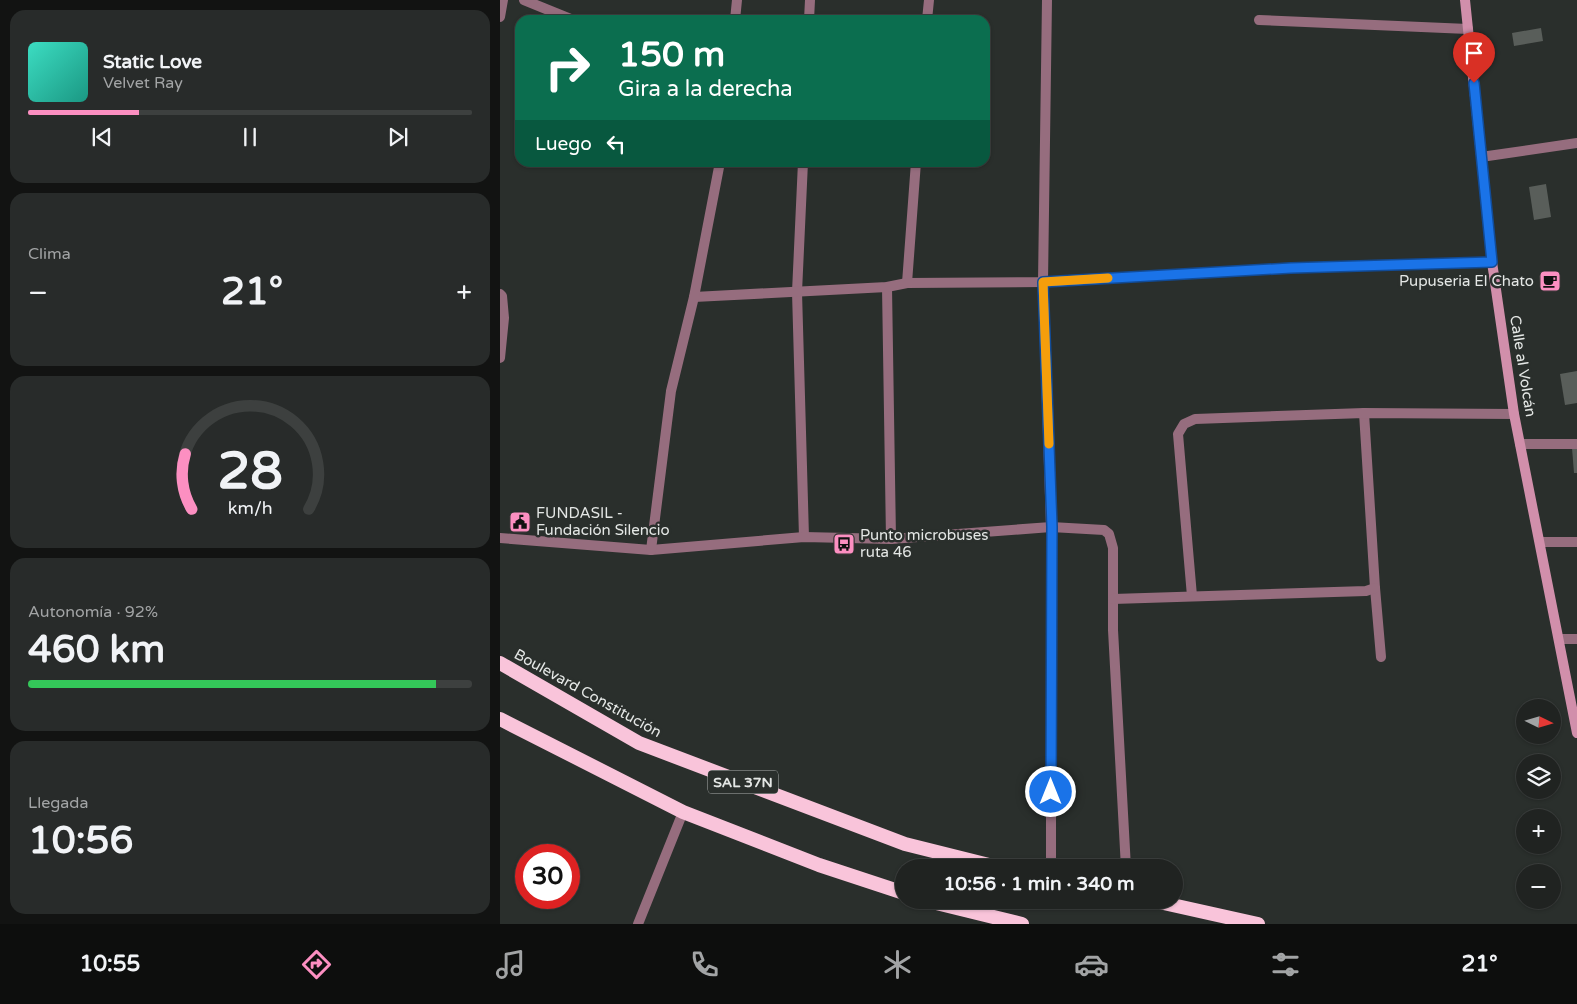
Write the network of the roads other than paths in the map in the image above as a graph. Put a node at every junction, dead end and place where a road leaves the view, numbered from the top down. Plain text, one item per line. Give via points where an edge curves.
1 (503, 0) edge
2 (524, 0) edge
3 (737, 0) edge
4 (810, 0) edge
5 (929, 0) edge
6 (1048, 0) edge
7 (1465, 0) edge
8 (562, 15) edge
9 (736, 15) edge
10 (809, 15) edge
11 (928, 15) edge
12 (500, 17) edge
13 (1259, 20) dead end
14 (1468, 28) junction
15 (1577, 142) edge
16 (1481, 156) junction
17 (719, 167) edge
18 (803, 167) edge
19 (916, 167) edge
20 (1492, 262) junction
21 (1043, 282) junction
22 (907, 283) junction
23 (887, 287) junction
24 (798, 292) junction
25 (500, 294) edge
26 (694, 297) junction
27 (500, 358) edge
28 (1364, 413) junction
29 (1514, 414) junction
30 (1520, 444) junction
31 (1577, 444) edge
32 (1052, 527) junction
33 (804, 537) junction
34 (500, 538) edge
35 (891, 539) junction
36 (1540, 542) junction
37 (1577, 542) edge
38 (651, 550) junction
39 (1375, 588) junction
40 (1192, 596) junction
41 (1113, 600) junction
42 (1559, 638) junction
43 (1577, 639) edge
44 (1381, 657) dead end
45 (500, 663) edge
46 (1574, 701) edge
47 (500, 719) edge
48 (1577, 733) edge
49 (683, 812) junction
50 (965, 859) edge
51 (1051, 859) edge
52 (1125, 859) edge
53 (895, 890) edge
54 (1183, 907) edge
55 (961, 909) edge
56 (638, 924) edge
57 (1022, 924) edge
58 (1258, 924) edge

1 - 12 street
2 - 8 street
3 - 9 street
4 - 10 street
5 - 11 street
6 - 21 street
7 - 14 main road, Calle al Volcán
13 - 14 street
14 - 16 main road, Calle al Volcán
15 - 16 street
16 - 20 main road, Calle al Volcán
17 - 26 street
18 - 24 street
19 - 22 street
20 - 21 street via 1291,268
20 - 29 main road, Calle al Volcán
21 - 22 street
21 - 32 street
22 - 23 street
23 - 24 street
23 - 35 street
24 - 26 street
24 - 33 street
25 - 27 street via 504,318
26 - 38 street via 671,391
28 - 29 street
28 - 39 street
28 - 40 street via 1195,419 1184,424 1178,434
29 - 30 main road, Calle al Volcán
30 - 31 street
30 - 36 main road, Calle al Volcán
32 - 35 street
32 - 41 street via 1104,530 1109,534 1113,548
32 - 51 street
33 - 35 street
33 - 38 street
34 - 38 street
36 - 37 street
36 - 42 main road, Calle al Volcán
39 - 40 street via 1366,591
39 - 44 street
40 - 41 street
41 - 52 street
42 - 43 street
42 - 46 main road, Calle al Volcán
45 - 50 highway, Boulevard Constitución / SAL 37N via 639,743 905,844
46 - 48 main road, Calle al Volcán
47 - 49 highway
49 - 53 highway via 819,865
49 - 56 street
54 - 58 highway
55 - 57 highway

